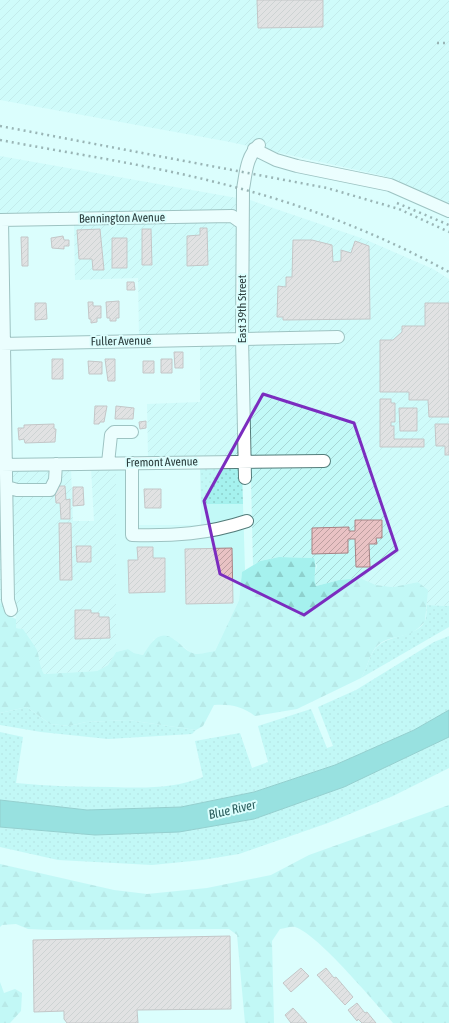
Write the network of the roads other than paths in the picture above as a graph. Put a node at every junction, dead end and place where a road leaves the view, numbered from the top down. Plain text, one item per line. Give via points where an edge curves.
1 (449, 211) edge
2 (1, 220) edge
3 (242, 222) junction
4 (338, 337) dead end
5 (242, 338) junction
6 (2, 344) edge
7 (132, 432) dead end
8 (245, 461) junction
9 (324, 461) dead end
10 (108, 463) junction
11 (132, 463) junction
12 (56, 464) junction
13 (3, 465) edge
14 (245, 478) dead end
15 (7, 487) junction
16 (247, 521) dead end
17 (11, 610) dead end

1 - 3 street, East 39th Street via 390,185 276,160 257,147 246,166
2 - 3 street, Bennington Avenue via 232,216
2 - 6 street
3 - 5 street, East 39th Street
4 - 5 street, Fuller Avenue
5 - 6 street, Fuller Avenue
5 - 8 street, East 39th Street
6 - 13 street
7 - 10 street via 114,432 111,435
8 - 9 street, Fremont Avenue
8 - 11 street, Fremont Avenue
8 - 14 street, East 39th Street
10 - 11 street, Fremont Avenue
10 - 12 street, Fremont Avenue
11 - 16 street via 132,535 200,534
12 - 13 street, Fremont Avenue
12 - 15 street via 55,480 50,490 17,490
13 - 15 street
15 - 17 street via 8,600

